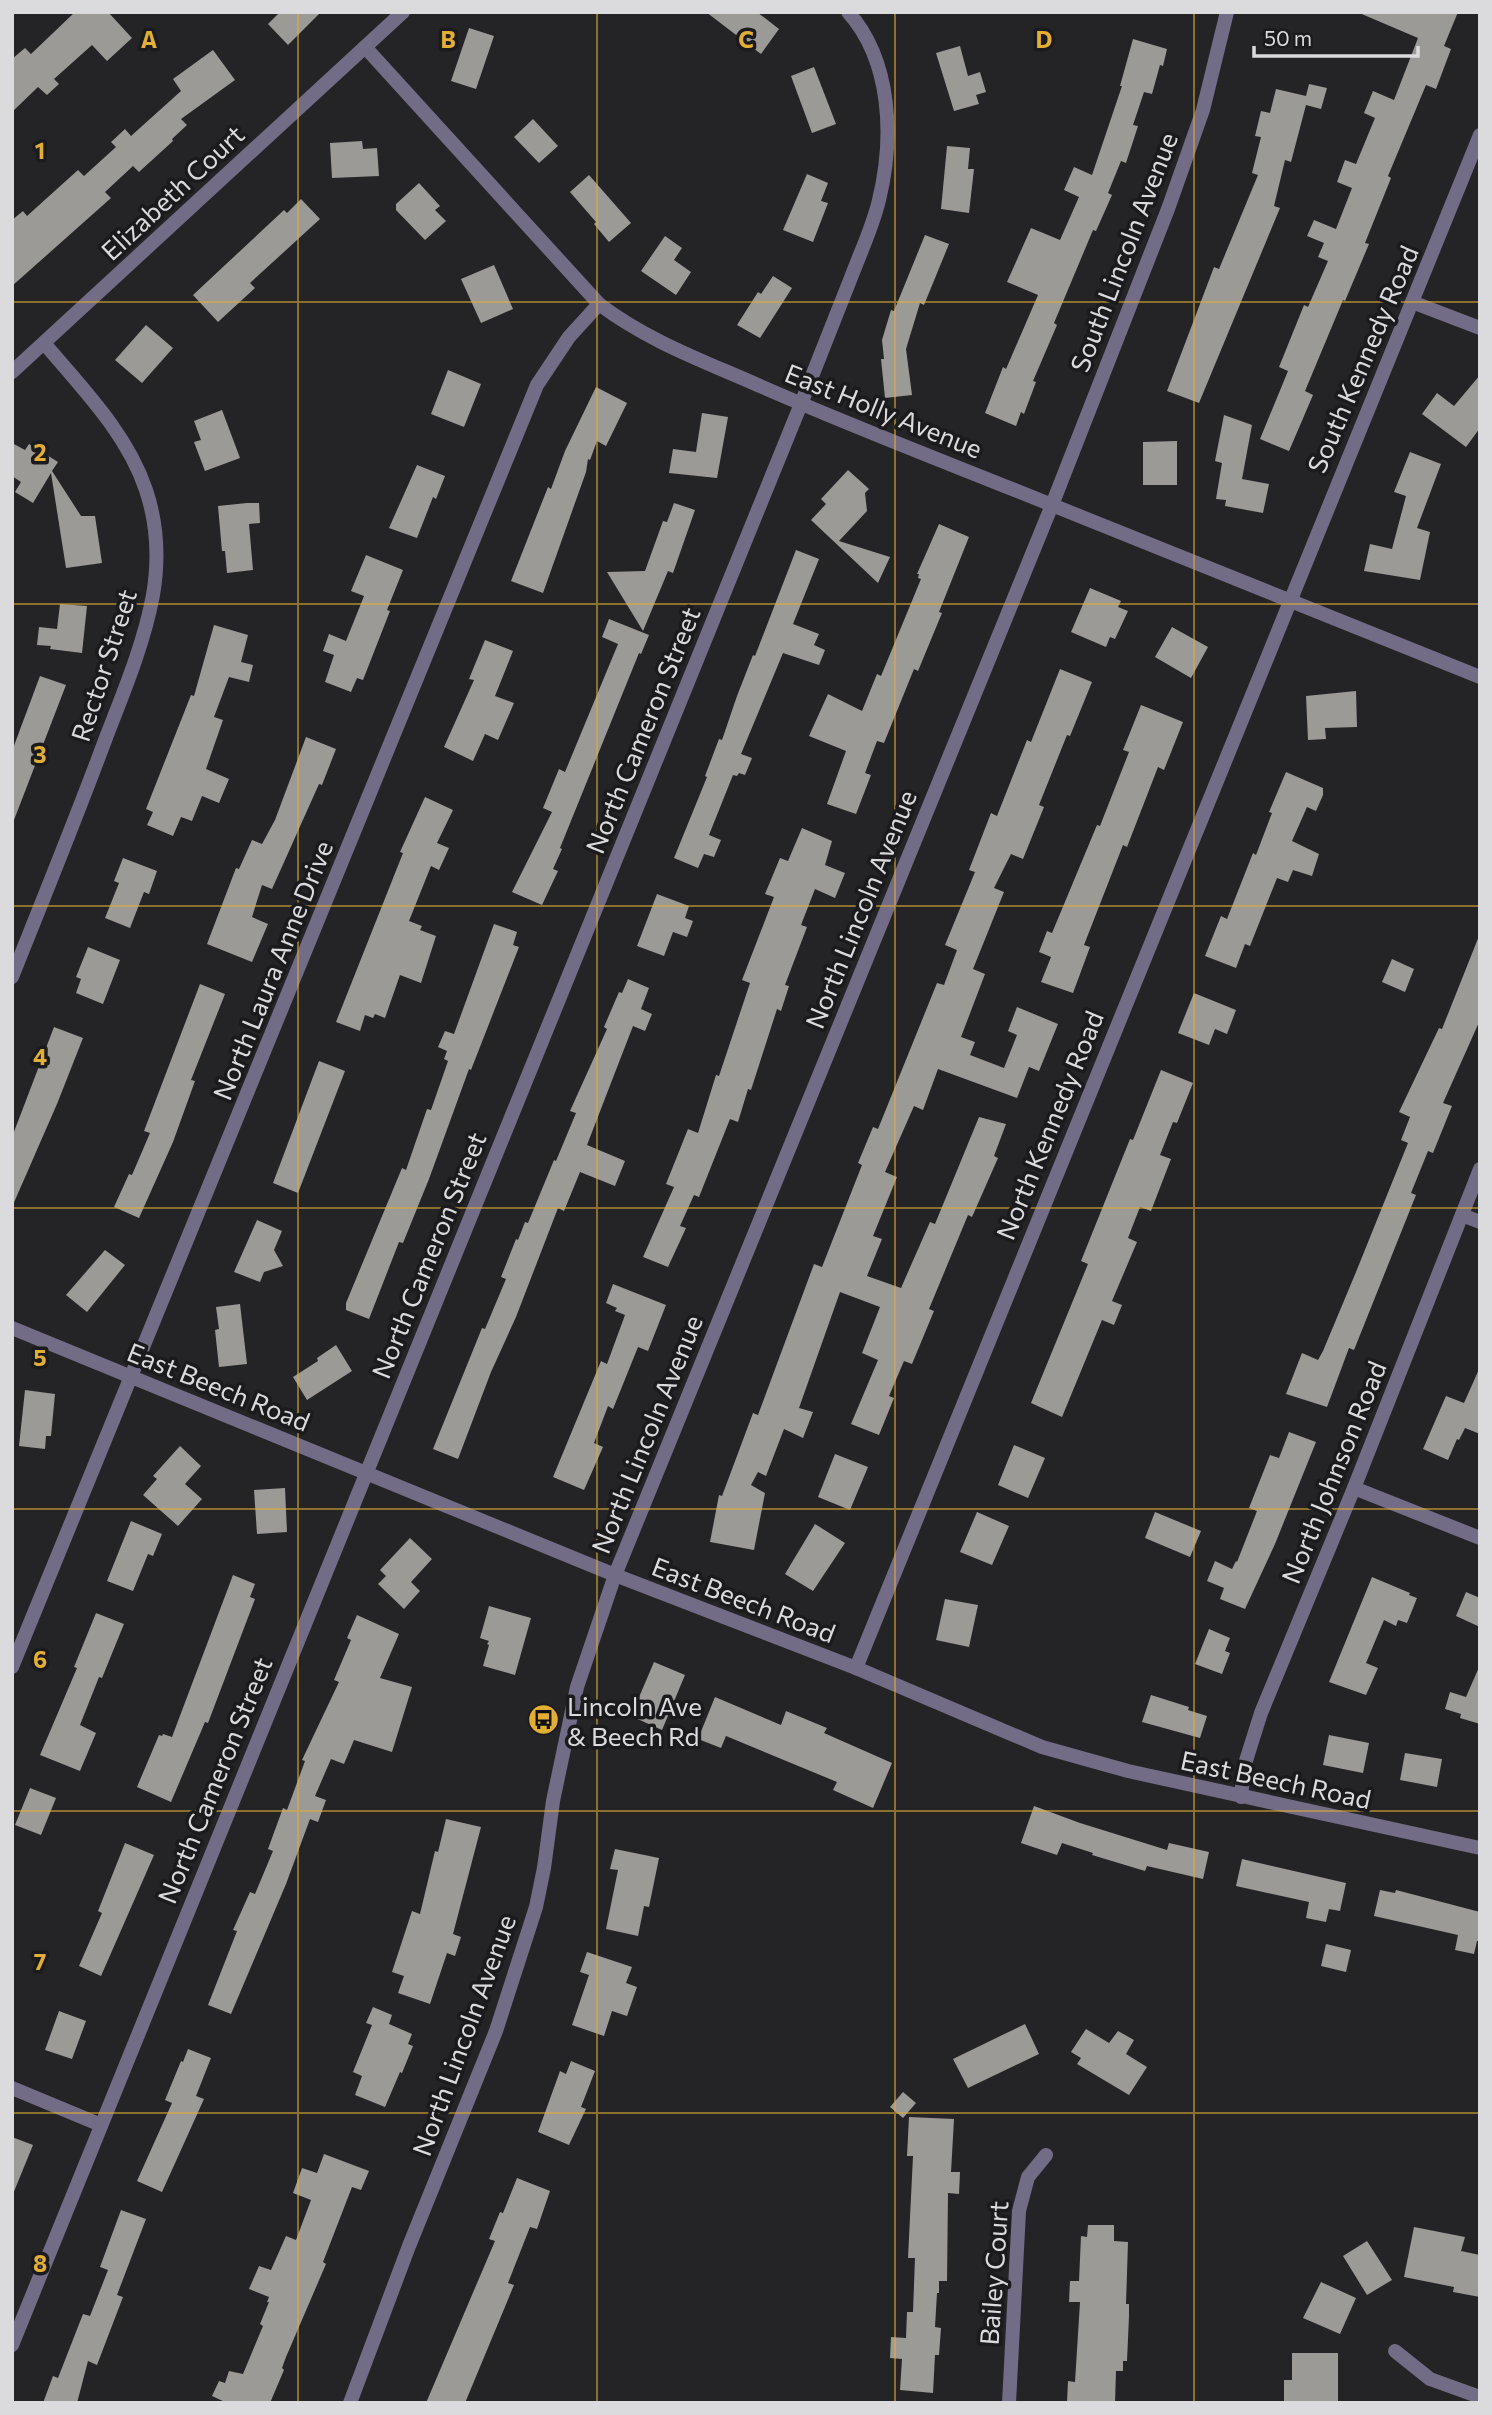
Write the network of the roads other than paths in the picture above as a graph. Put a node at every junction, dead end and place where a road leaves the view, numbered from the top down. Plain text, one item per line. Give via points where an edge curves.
1 (403, 12) edge
2 (848, 12) edge
3 (1227, 12) edge
4 (365, 47) junction
5 (1480, 135) edge
6 (1412, 302) junction
7 (600, 304) junction
8 (1480, 328) edge
9 (44, 343) junction
10 (12, 372) edge
11 (801, 404) junction
12 (1052, 505) junction
13 (1289, 601) junction
14 (1480, 677) edge
15 (12, 977) edge
16 (1480, 1169) edge
17 (1462, 1215) junction
18 (1480, 1222) edge
19 (12, 1328) edge
20 (133, 1377) junction
21 (365, 1473) junction
22 (1354, 1488) junction
23 (1480, 1538) edge
24 (615, 1574) junction
25 (12, 1667) edge
26 (856, 1668) junction
27 (1241, 1797) junction
28 (1480, 1848) edge
29 (12, 2088) edge
30 (101, 2124) junction
31 (1046, 2155) dead end
32 (12, 2345) edge
33 (1395, 2351) dead end
34 (1480, 2397) edge
35 (349, 2403) edge
36 (1009, 2403) edge

1 - 4 street, Elizabeth Court
2 - 11 street, North Cameron Street via 875,59 886,96 884,175 873,222
3 - 12 street, South Lincoln Avenue via 1199,122
4 - 7 street, East Holly Avenue
4 - 9 street, Elizabeth Court
5 - 6 street, South Kennedy Road
6 - 8 street
6 - 13 street, South Kennedy Road
7 - 11 street, East Holly Avenue via 651,338
7 - 20 street, North Laura Anne Drive via 569,337 537,385
9 - 10 street, Elizabeth Court
9 - 15 street, Rector Street via 129,451 152,512 156,559 153,592 135,663
11 - 12 street, East Holly Avenue
11 - 21 street, North Cameron Street
12 - 13 street, East Holly Avenue
12 - 24 street, North Lincoln Avenue
13 - 14 street, East Holly Avenue
13 - 26 street, North Kennedy Road
16 - 17 street, North Johnson Road
17 - 18 street
17 - 22 street, North Johnson Road
19 - 20 street, East Beech Road
20 - 21 street, East Beech Road
20 - 25 street, North Laura Anne Drive
21 - 24 street, East Beech Road
21 - 30 street, North Cameron Street
22 - 23 street
22 - 27 street, North Johnson Road via 1261,1713 1244,1767
24 - 26 street, East Beech Road
24 - 35 street, North Lincoln Avenue via 577,1687 536,1908 496,2031
26 - 27 street, East Beech Road via 1042,1747
27 - 28 street, East Beech Road
29 - 30 street
30 - 32 street, North Cameron Street
31 - 36 street, Bailey Court via 1028,2177 1019,2211
33 - 34 street via 1430,2379

